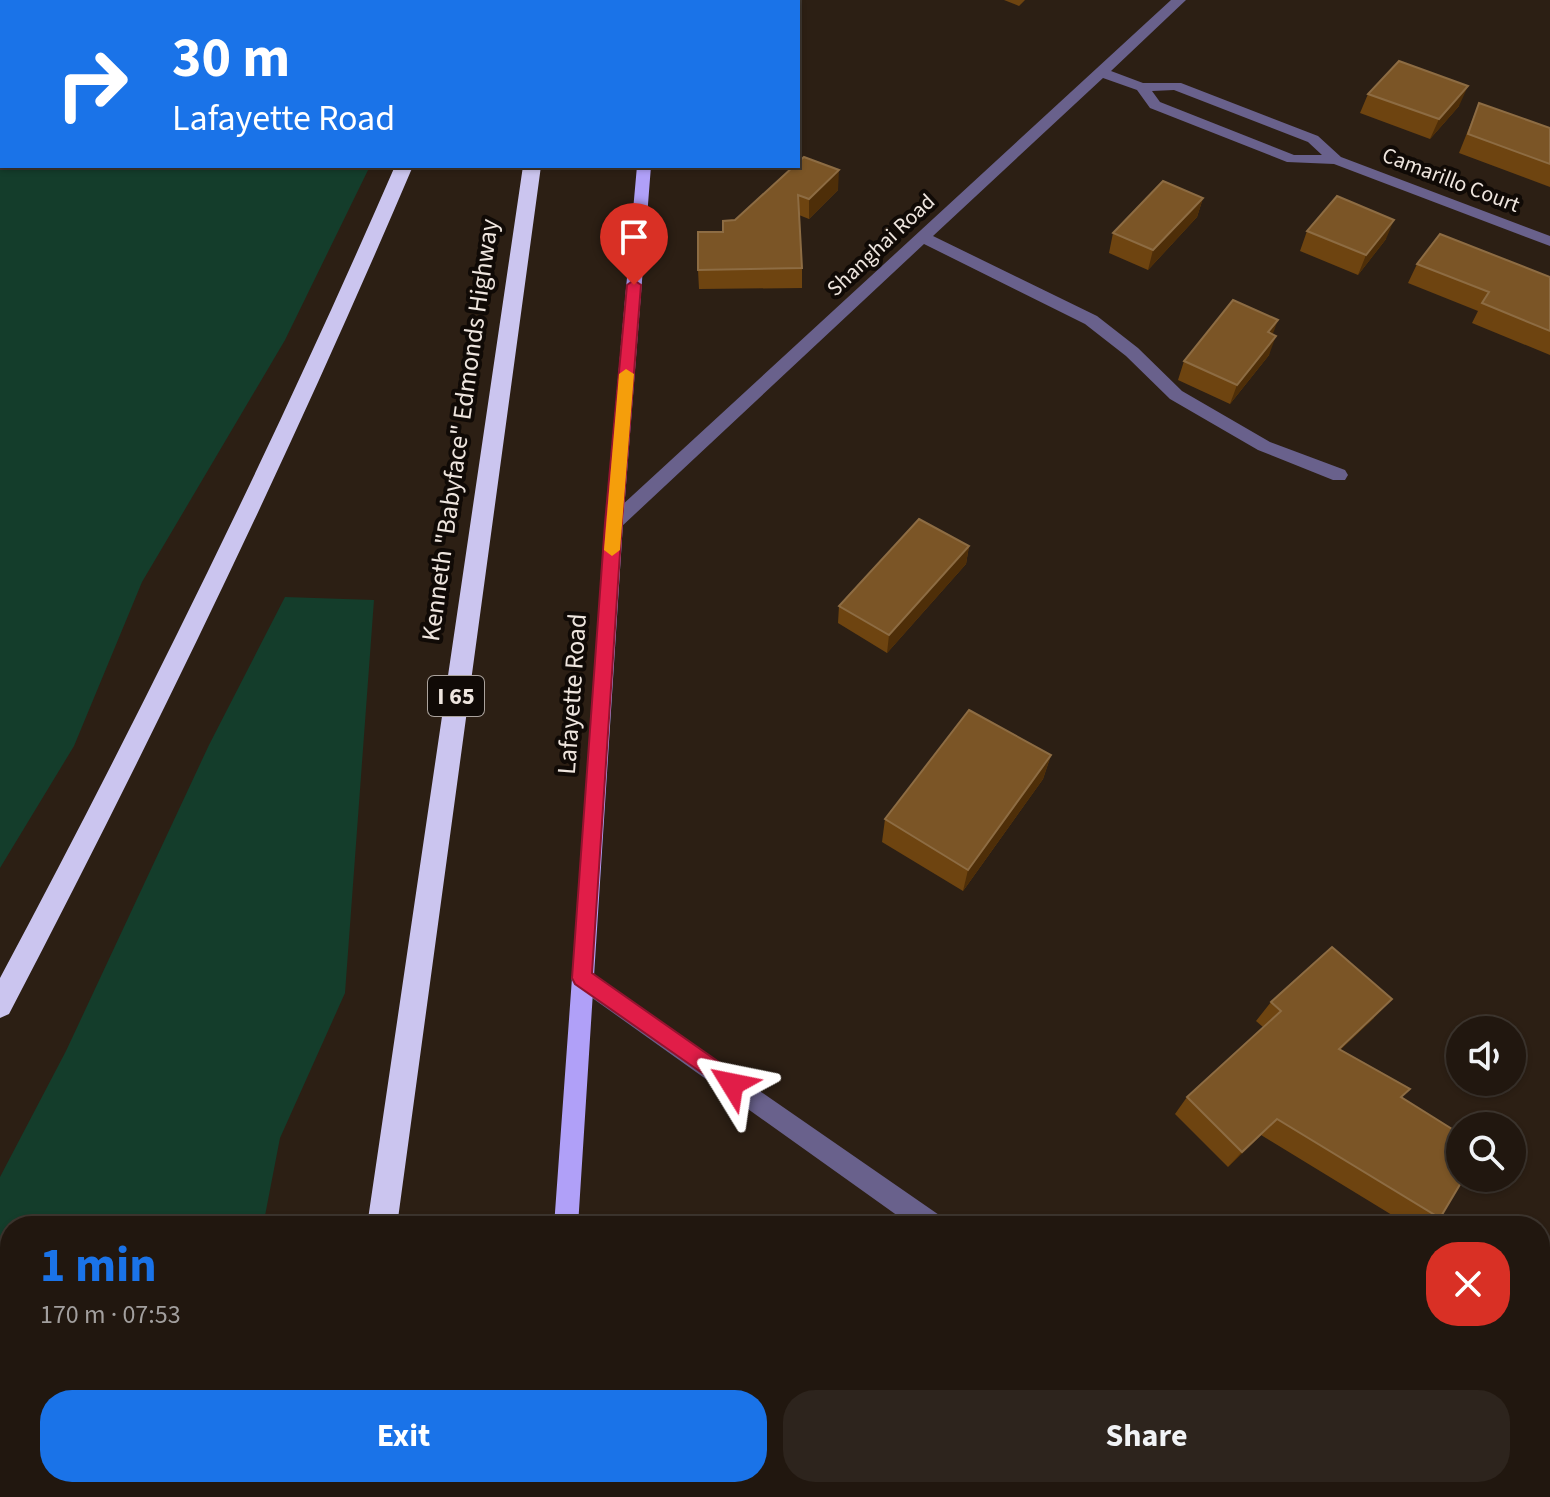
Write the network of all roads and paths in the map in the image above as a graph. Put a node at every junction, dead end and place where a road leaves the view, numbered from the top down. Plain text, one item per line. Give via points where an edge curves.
1 (1179, 0) edge
2 (1101, 72) junction
3 (1142, 87) junction
4 (1336, 160) junction
5 (403, 168) edge
6 (532, 168) edge
7 (644, 168) edge
8 (922, 237) junction
9 (1550, 241) edge
10 (1339, 475) dead end
11 (614, 523) junction
12 (582, 978) junction
13 (0, 1005) edge
14 (383, 1216) edge
15 (567, 1216) edge
16 (919, 1216) edge

1 - 2 street, Shanghai Road
2 - 3 street, Camarillo Court
2 - 8 street, Shanghai Road
3 - 4 street, Camarillo Court via 1176,86 1313,139
3 - 4 street, Camarillo Court via 1155,105 1292,159
4 - 9 street, Camarillo Court
5 - 13 highway via 316,373 174,672
6 - 14 highway, Kenneth "Babyface" Edmonds Highway / I 65
7 - 11 main road, Lafayette Road
8 - 10 street via 1091,320 1176,395 1264,446
8 - 11 street, Shanghai Road
11 - 12 main road, Lafayette Road
12 - 15 main road, Lafayette Road
12 - 16 street

